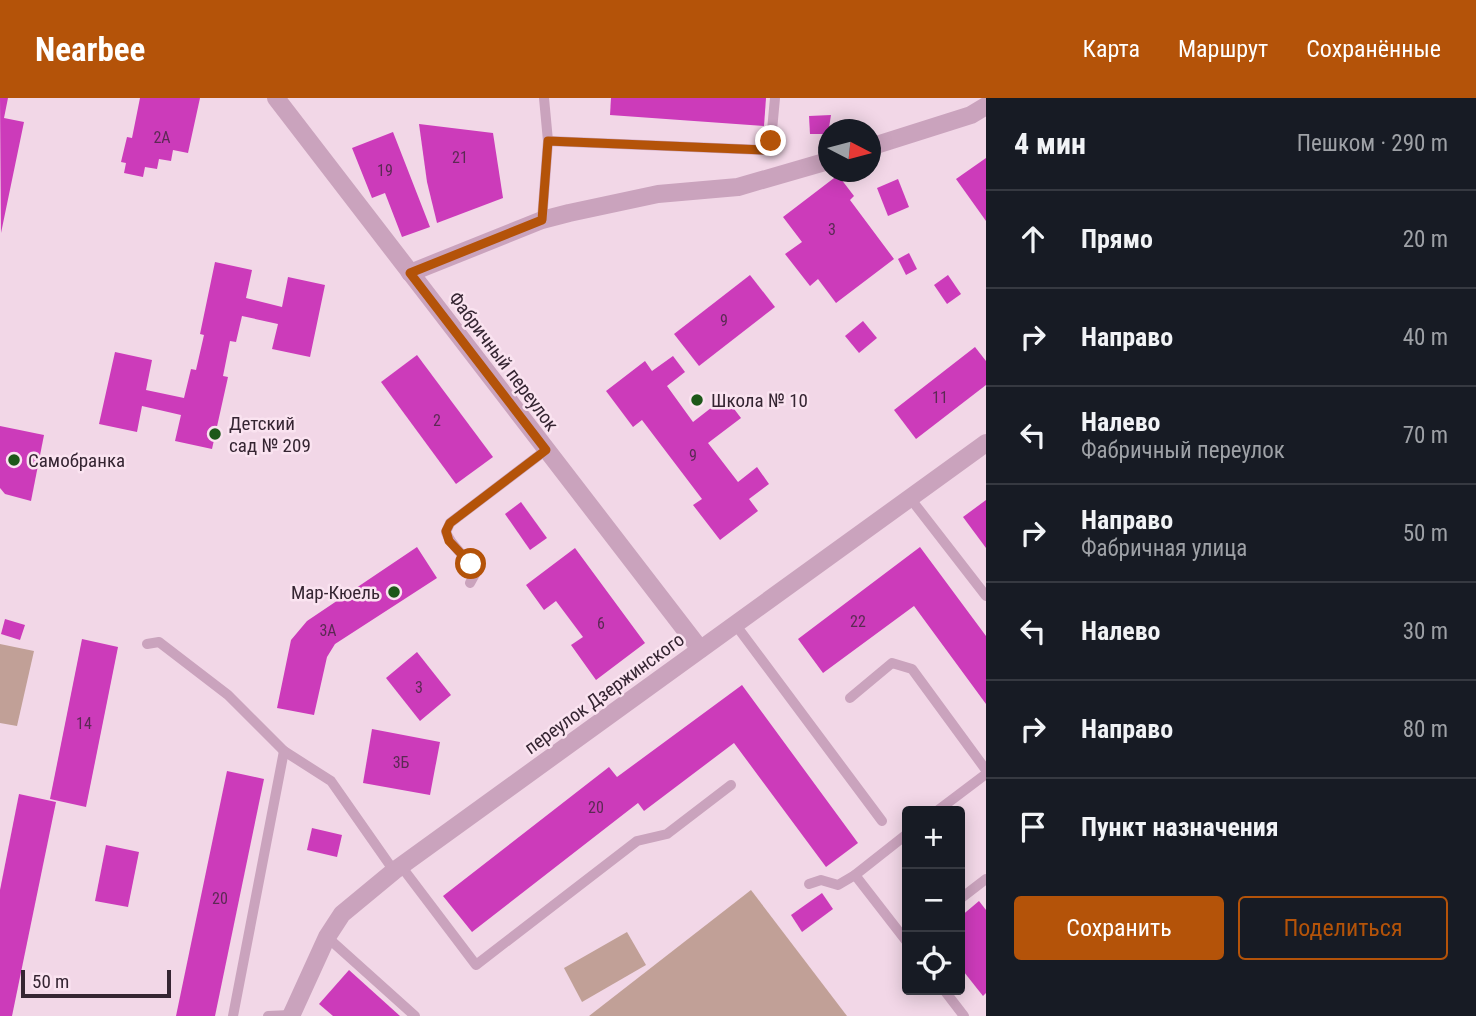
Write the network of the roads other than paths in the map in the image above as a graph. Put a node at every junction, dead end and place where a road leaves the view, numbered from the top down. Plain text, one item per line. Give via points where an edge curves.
1 (276, 98) edge
2 (544, 98) edge
3 (775, 98) edge
4 (986, 106) edge
5 (548, 141) junction
6 (881, 143) edge
7 (818, 164) edge
8 (542, 220) junction
9 (410, 273) junction
10 (986, 443) edge
11 (546, 450) junction
12 (910, 498) junction
13 (470, 583) dead end
14 (986, 596) edge
15 (735, 624) junction
16 (147, 644) dead end
17 (700, 649) junction
18 (850, 698) dead end
19 (284, 751) junction
20 (986, 772) edge
21 (731, 785) dead end
22 (943, 806) edge
23 (882, 821) dead end
24 (902, 838) edge
25 (397, 868) junction
26 (855, 875) junction
27 (986, 879) edge
28 (808, 884) dead end
29 (965, 895) edge
30 (902, 934) edge
31 (327, 937) junction
32 (948, 995) edge
33 (290, 1015) edge
34 (233, 1016) edge
35 (268, 1016) edge
36 (415, 1016) edge
37 (964, 1016) edge

1 - 9 street, Фабричный переулок
2 - 5 lane
3 - 5 lane via 771,141 764,150
4 - 6 street
5 - 8 lane
7 - 8 street via 738,187 658,194
8 - 9 street
9 - 11 street, Фабричный переулок
10 - 12 street, переулок Дзержинского
11 - 13 lane via 450,523 446,531 449,541 471,564 475,575
11 - 17 street, Фабричный переулок
12 - 14 lane
12 - 15 street, переулок Дзержинского
15 - 17 street, переулок Дзержинского
15 - 23 lane
16 - 19 lane via 159,642 186,660
17 - 25 street, переулок Дзержинского
18 - 20 lane via 892,663 901,663 912,669
19 - 25 lane via 331,781
19 - 34 lane
20 - 22 lane
21 - 25 lane via 667,834 636,841 475,965
24 - 26 lane
25 - 31 street, переулок Дзержинского via 342,914
26 - 28 lane via 838,885 821,880
26 - 30 lane
27 - 29 lane
31 - 33 street, переулок Дзержинского
31 - 36 lane
32 - 37 lane
33 - 35 lane

